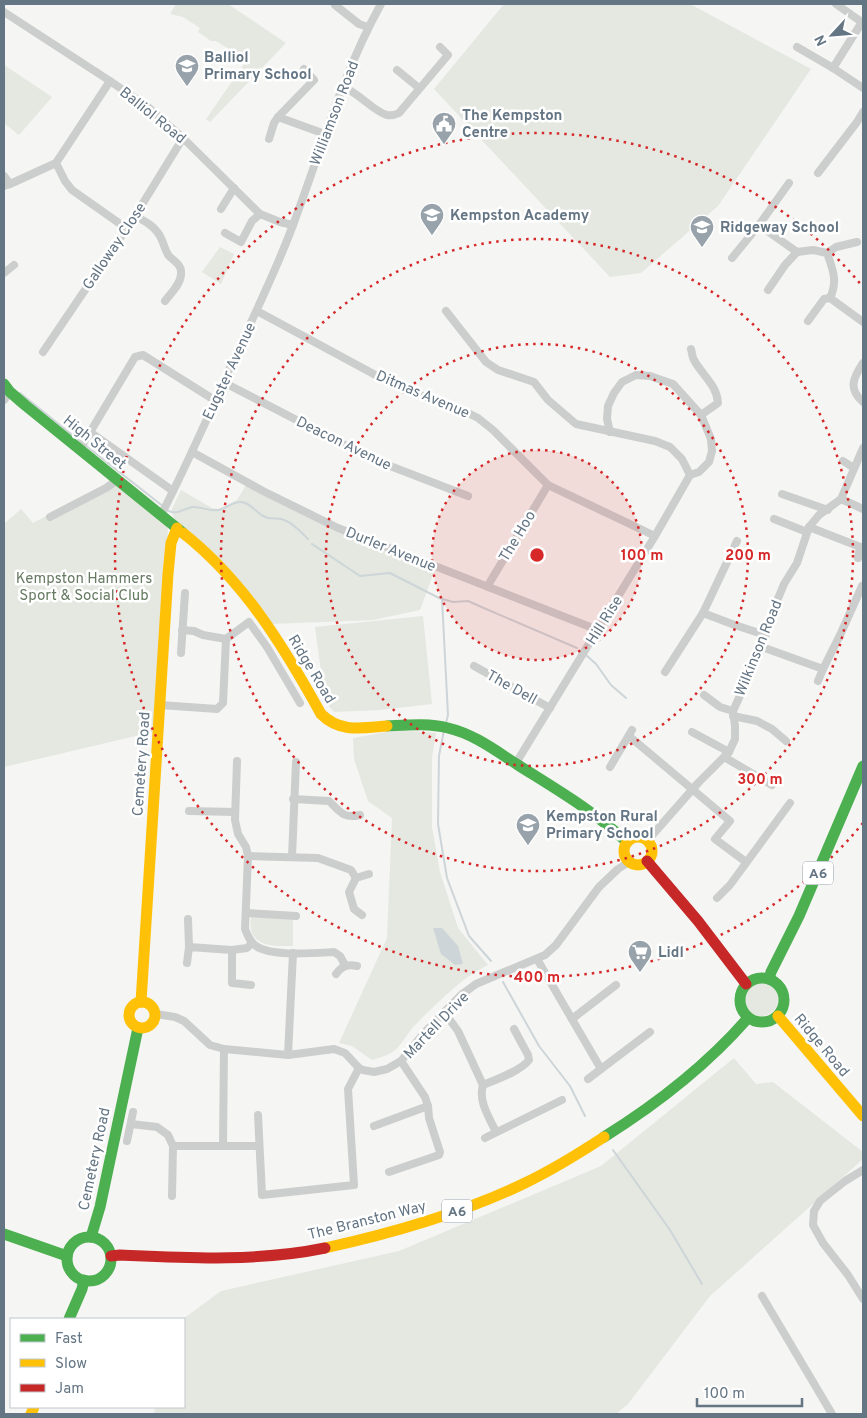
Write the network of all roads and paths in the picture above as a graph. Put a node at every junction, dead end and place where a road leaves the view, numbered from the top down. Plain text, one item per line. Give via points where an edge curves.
1 (381, 4) edge
2 (836, 4) edge
3 (334, 5) dead end
4 (4, 12) edge
5 (863, 23) edge
6 (368, 27) junction
7 (440, 47) dead end
8 (797, 47) dead end
9 (833, 68) junction
10 (304, 69) dead end
11 (397, 70) dead end
12 (110, 81) junction
13 (342, 87) junction
14 (419, 88) junction
15 (863, 88) edge
16 (863, 112) edge
17 (278, 117) junction
18 (860, 124) edge
19 (324, 134) junction
20 (183, 138) junction
21 (269, 139) dead end
22 (56, 163) junction
23 (818, 173) dead end
24 (4, 176) edge
25 (789, 182) dead end
26 (7, 185) edge
27 (234, 188) junction
28 (221, 209) dead end
29 (260, 214) junction
30 (135, 216) junction
31 (293, 225) junction
32 (759, 225) junction
33 (126, 228) junction
34 (226, 233) dead end
35 (857, 242) dead end
36 (797, 252) junction
37 (827, 253) junction
38 (732, 258) dead end
39 (14, 265) dead end
40 (6, 275) edge
41 (768, 290) dead end
42 (830, 298) junction
43 (165, 301) dead end
44 (257, 311) junction
45 (446, 311) dead end
46 (808, 321) dead end
47 (863, 322) edge
48 (691, 349) dead end
49 (43, 352) dead end
50 (863, 363) edge
51 (224, 382) junction
52 (6, 392) edge
53 (216, 401) junction
54 (863, 402) edge
55 (701, 415) junction
56 (90, 432) junction
57 (610, 432) junction
58 (82, 445) junction
59 (863, 448) edge
60 (192, 452) junction
61 (843, 461) dead end
62 (854, 468) junction
63 (690, 476) junction
64 (116, 478) junction
65 (548, 485) junction
66 (173, 491) junction
67 (782, 494) dead end
68 (468, 496) dead end
69 (842, 499) junction
70 (863, 509) edge
71 (828, 510) junction
72 (167, 516) junction
73 (50, 517) dead end
74 (774, 519) dead end
75 (808, 530) junction
76 (655, 536) junction
77 (738, 541) dead end
78 (862, 548) edge
79 (858, 558) dead end
80 (862, 586) dead end
81 (488, 587) junction
82 (185, 592) dead end
83 (703, 613) junction
84 (182, 630) junction
85 (598, 630) junction
86 (765, 635) junction
87 (226, 638) junction
88 (762, 647) junction
89 (181, 653) dead end
90 (474, 666) dead end
91 (823, 669) junction
92 (665, 672) dead end
93 (818, 681) dead end
94 (704, 695) dead end
95 (300, 703) dead end
96 (160, 705) junction
97 (550, 708) junction
98 (733, 713) junction
99 (692, 732) dead end
100 (786, 741) dead end
101 (727, 755) junction
102 (237, 761) dead end
103 (296, 762) dead end
104 (516, 762) junction
105 (863, 766) edge
106 (610, 767) dead end
107 (772, 785) dead end
108 (693, 790) junction
109 (293, 799) junction
110 (790, 803) dead end
111 (190, 811) dead end
112 (235, 812) junction
113 (360, 815) dead end
114 (648, 841) junction
115 (627, 842) junction
116 (248, 856) junction
117 (292, 857) junction
118 (647, 861) junction
119 (629, 862) junction
120 (746, 862) junction
121 (369, 874) dead end
122 (356, 878) junction
123 (716, 898) dead end
124 (246, 913) junction
125 (362, 915) dead end
126 (296, 916) dead end
127 (188, 919) dead end
128 (252, 943) junction
129 (189, 947) junction
130 (232, 950) junction
131 (293, 954) junction
132 (537, 958) junction
133 (187, 963) dead end
134 (345, 965) junction
135 (357, 966) dead end
136 (336, 974) dead end
137 (769, 979) junction
138 (232, 983) junction
139 (746, 984) junction
140 (251, 985) dead end
141 (616, 985) dead end
142 (225, 988) dead end
143 (141, 1002) junction
144 (444, 1012) junction
145 (156, 1014) junction
146 (778, 1016) junction
147 (748, 1018) junction
148 (572, 1020) junction
149 (138, 1028) junction
150 (514, 1029) dead end
151 (650, 1032) dead end
152 (224, 1049) junction
153 (288, 1055) junction
154 (401, 1061) junction
155 (359, 1068) junction
156 (601, 1069) junction
157 (588, 1079) dead end
158 (483, 1085) junction
159 (562, 1100) dead end
160 (428, 1106) junction
161 (133, 1112) dead end
162 (258, 1115) dead end
163 (863, 1116) edge
164 (131, 1124) junction
165 (374, 1126) dead end
166 (496, 1132) junction
167 (485, 1138) dead end
168 (127, 1141) dead end
169 (223, 1145) junction
170 (173, 1146) junction
171 (259, 1146) junction
172 (863, 1170) edge
173 (389, 1172) dead end
174 (172, 1196) dead end
175 (4, 1234) edge
176 (91, 1237) junction
177 (67, 1256) junction
178 (111, 1256) junction
179 (84, 1280) junction
180 (762, 1296) dead end
181 (863, 1299) edge
182 (69, 1318) edge
183 (832, 1414) edge

1 - 6 street, Williamson Road
2 - 5 street
3 - 6 street
4 - 12 street, Balliol Road
5 - 9 street
6 - 13 street, Williamson Road
7 - 14 street via 448,55
8 - 9 street
9 - 15 street
10 - 17 street via 314,80
11 - 14 street
12 - 20 street, Balliol Road
12 - 22 street
13 - 14 street via 350,89 381,112 394,116
13 - 19 street, Williamson Road
16 - 18 street
17 - 19 street
17 - 21 street
18 - 23 street
19 - 31 street, Williamson Road
20 - 27 street, Balliol Road
20 - 30 street, Galloway Close
22 - 26 street
22 - 33 street via 72,190
24 - 26 street
25 - 32 street
27 - 28 street
27 - 29 street, Balliol Road
29 - 31 street, Balliol Road
29 - 34 street via 252,221 241,242
30 - 33 street, Galloway Close
30 - 43 street via 160,235 165,250 182,271
31 - 44 street, Eugster Avenue
32 - 36 street
32 - 38 street
33 - 49 street, Galloway Close
35 - 37 street via 836,247
36 - 37 street via 813,250
36 - 41 street
37 - 42 street via 834,275
39 - 40 street
42 - 46 street via 824,299
42 - 47 street
44 - 51 street, Eugster Avenue
44 - 65 street, Ditmas Avenue via 394,385 478,418
45 - 57 street via 486,362 498,370 534,382 548,400 576,424
48 - 55 street via 693,359 717,395 718,402
50 - 54 street via 855,374 853,389
51 - 53 street, Eugster Avenue
51 - 68 street, Deacon Avenue via 372,459
52 - 58 main road, High Street
53 - 56 street via 143,355 135,357
53 - 60 street, Eugster Avenue
55 - 57 street via 673,384 636,375 622,382 608,406
55 - 63 street via 711,439 712,451 709,462
56 - 58 street
56 - 66 street
57 - 63 street via 670,446
58 - 64 main road, High Street
59 - 62 street
60 - 66 street, Eugster Avenue
60 - 81 street, Durler Avenue via 338,528
61 - 62 street
62 - 69 street
63 - 76 street, Hill Rise
64 - 72 main road, High Street
64 - 73 street via 106,488
65 - 76 street, Ditmas Avenue
65 - 81 street, The Hoo
66 - 72 street, Eugster Avenue
67 - 71 street
69 - 70 street
69 - 71 street, Wilkinson Road
71 - 75 street, Wilkinson Road
72 - 96 main road, Cemetery Road via 171,544
72 - 104 main road, Ridge Road via 215,562 259,614 327,720 354,728 423,724 446,727 474,737
74 - 75 street
75 - 78 street
75 - 86 street, Wilkinson Road
76 - 85 street, Hill Rise
77 - 83 street
78 - 79 street
80 - 91 street
81 - 85 street, Durler Avenue
82 - 84 street
83 - 86 street
83 - 92 street
84 - 87 street
84 - 89 street
85 - 97 street, Hill Rise
86 - 88 street, Wilkinson Road
87 - 95 street via 249,622
87 - 96 street via 222,703 217,708
88 - 91 street
88 - 98 street, Wilkinson Road
90 - 97 street, The Dell
91 - 93 street
94 - 98 street
96 - 143 main road, Cemetery Road
97 - 104 street, Hill Rise
98 - 100 street via 757,721
98 - 101 street, Wilkinson Road via 735,739
99 - 101 street
101 - 107 street
101 - 108 street
102 - 112 street
103 - 109 street
104 - 115 main road, Ridge Road via 576,801
105 - 137 main road, A6
106 - 108 street via 630,733
108 - 114 street
108 - 120 street via 730,821 715,839
109 - 113 street via 329,802 342,814
109 - 117 street
110 - 120 street
111 - 112 street
112 - 116 street via 236,828
114 - 115 main road via 639,837
114 - 118 main road via 652,851
115 - 119 main road via 624,853
116 - 117 street
116 - 124 street
117 - 122 street via 318,858 351,870
118 - 119 main road via 636,865
118 - 139 main road
119 - 132 street, Martell Drive via 599,887 556,945 546,955
120 - 123 street
121 - 122 street
122 - 125 street via 349,892 354,909
124 - 126 street
124 - 128 street via 245,930
127 - 129 street
128 - 130 street via 247,948
128 - 131 street via 263,950
129 - 130 street
129 - 133 street
130 - 138 street
131 - 134 street via 334,952
131 - 153 street
132 - 144 street, Martell Drive via 476,984
132 - 148 street
134 - 135 street
134 - 136 street
137 - 139 main road via 756,978
137 - 146 main road via 783,992 784,1004
138 - 140 street
138 - 142 street
139 - 147 main road via 740,994 740,1002
141 - 148 street
143 - 145 main road via 148,1003
143 - 149 main road, Cemetery Road via 134,1004 129,1012 133,1025
144 - 154 street, Martell Drive
144 - 158 street via 458,1031
145 - 149 main road via 149,1027
145 - 152 street via 184,1021 210,1045
146 - 147 main road via 762,1022
146 - 163 main road, Ridge Road
147 - 178 main road, The Branston Way / A6 via 688,1077 640,1114 521,1185 457,1212 374,1237 276,1255 233,1258
148 - 156 street
149 - 176 main road, Cemetery Road
150 - 158 street via 529,1060 518,1069
151 - 156 street
152 - 153 street
152 - 169 street
153 - 155 street via 334,1048 345,1053
154 - 155 street, Martell Drive via 374,1072
154 - 160 street
155 - 171 street via 348,1089 354,1185 262,1195
156 - 157 street
158 - 166 street via 480,1092 482,1102
159 - 166 street
160 - 165 street
160 - 173 street via 439,1155
161 - 164 street
162 - 171 street
164 - 168 street
164 - 170 street via 157,1128 168,1135
166 - 167 street
169 - 170 street
169 - 171 street
170 - 174 street
172 - 181 street via 820,1201 814,1211 813,1225
175 - 177 main road
176 - 177 main road via 72,1244
176 - 178 main road via 104,1243
177 - 179 main road via 69,1269
178 - 179 main road via 104,1275 91,1281
179 - 182 main road
180 - 183 street

